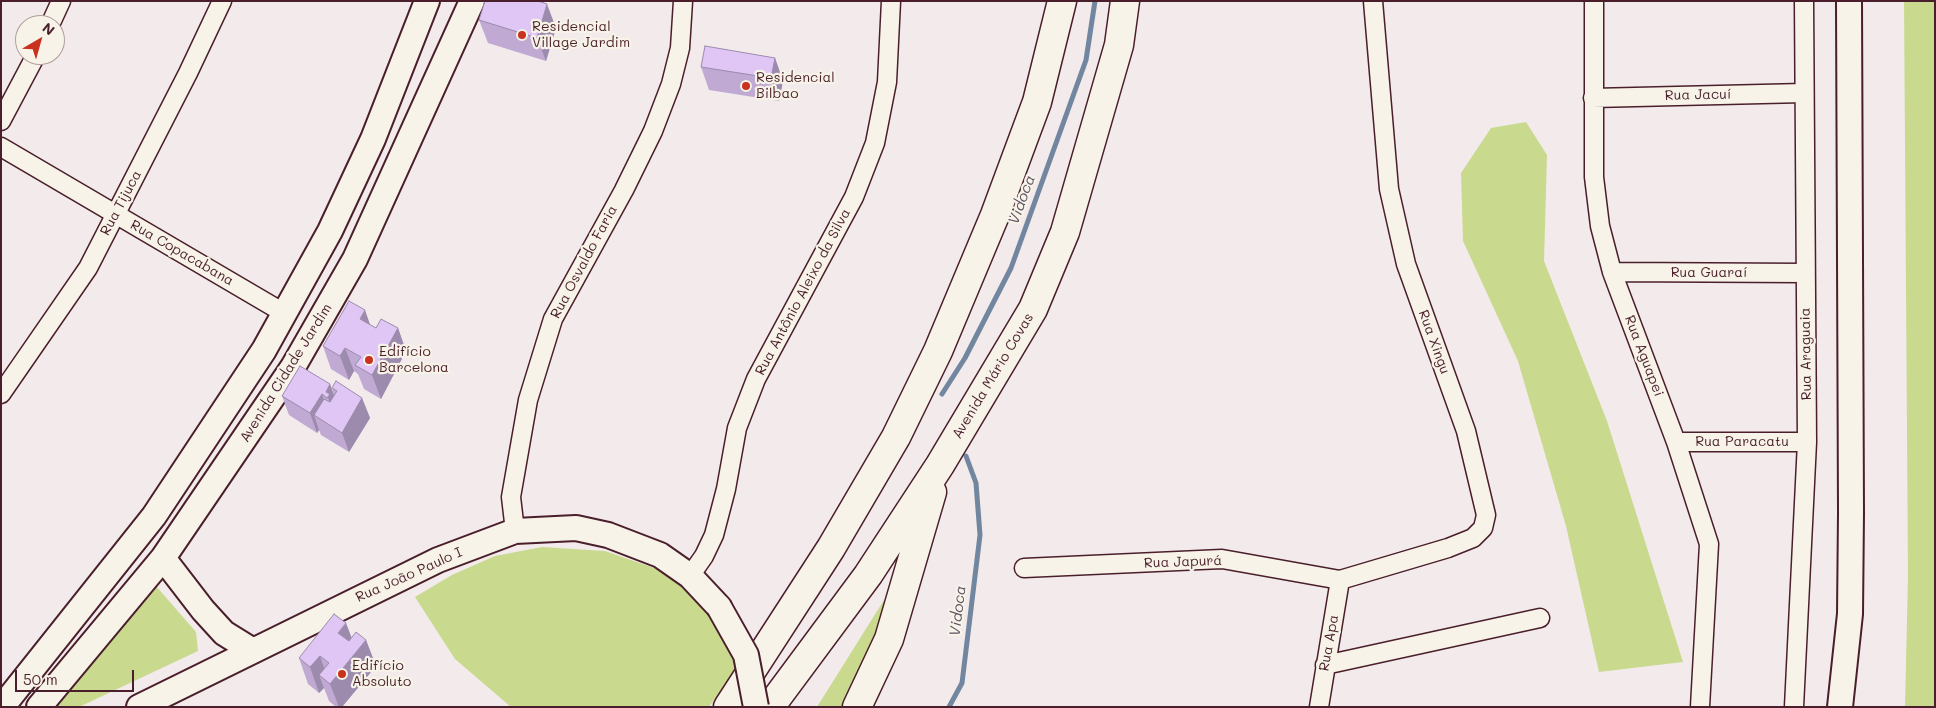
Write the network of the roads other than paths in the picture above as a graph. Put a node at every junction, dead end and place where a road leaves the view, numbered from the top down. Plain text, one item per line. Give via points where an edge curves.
1 (61, 1) edge
2 (222, 1) edge
3 (427, 1) edge
4 (472, 1) edge
5 (683, 1) edge
6 (891, 1) edge
7 (1062, 1) edge
8 (1126, 1) edge
9 (1373, 1) edge
10 (1594, 1) edge
11 (1804, 1) edge
12 (1849, 1) edge
13 (55, 15) edge
14 (31, 65) edge
15 (1804, 93) junction
16 (1593, 98) junction
17 (1, 121) edge
18 (1, 147) edge
19 (114, 213) junction
20 (1612, 272) junction
21 (1805, 273) junction
22 (284, 313) junction
23 (264, 350) junction
24 (293, 367) junction
25 (1, 394) edge
26 (1676, 442) junction
27 (1807, 442) junction
28 (940, 465) junction
29 (515, 531) junction
30 (163, 558) junction
31 (1024, 568) dead end
32 (690, 576) junction
33 (1340, 580) junction
34 (1540, 618) dead end
35 (252, 652) junction
36 (1325, 665) junction
37 (1324, 705) edge
38 (2, 707) edge
39 (39, 707) edge
40 (139, 707) edge
41 (728, 707) edge
42 (756, 707) edge
43 (770, 707) edge
44 (857, 707) edge
45 (1700, 707) edge
46 (1794, 707) edge
47 (1840, 707) edge

1 - 13 street
2 - 19 street, Rua Tijuca via 180,90
3 - 22 main road via 372,139 330,231
4 - 24 main road, Avenida Cidade Jardim via 355,259
5 - 29 street, Rua Osvaldo Faria via 680,48 671,84 653,131 553,319 526,410 511,497
6 - 32 street, Rua Antônio Aleixo da Silva via 887,82 875,143 854,197 756,379 737,428 714,535
7 - 41 highway via 1037,102 995,215 938,351 896,437 831,548
8 - 28 highway, Avenida Mário Covas via 1118,45 1065,232 1033,309
9 - 33 street, Rua Xingu via 1390,189 1406,264 1466,431 1486,515 1482,528 1473,538
10 - 16 street, Rua Aguapei
11 - 15 street, Rua Araguaia
12 - 47 main road via 1850,614
14 - 17 street
15 - 16 street, Rua Jacuí
15 - 21 street, Rua Araguaia
16 - 20 street, Rua Aguapei via 1594,177 1600,226
18 - 19 street, Rua Copacabana
19 - 22 street, Rua Copacabana
19 - 25 street, Rua Tijuca via 88,268
20 - 21 street, Rua Guaraí
20 - 26 street, Rua Aguapei
21 - 27 street, Rua Araguaia
22 - 23 main road
23 - 24 main road
23 - 38 main road via 154,516
24 - 30 main road, Avenida Cidade Jardim
26 - 27 street, Rua Paracatu
26 - 45 street, Rua Aguapei via 1709,544
27 - 46 street, Rua Araguaia
28 - 43 highway, Avenida Mário Covas via 868,576
28 - 44 highway via 889,639
29 - 32 main road, Rua João Paulo I via 576,528 608,535 660,555
29 - 35 main road, Rua João Paulo I via 438,560
30 - 35 main road via 224,633
30 - 39 main road, Avenida Cidade Jardim
31 - 33 street, Rua Japurá via 1222,559
32 - 42 main road, Rua João Paulo I, bridge via 719,607 746,655
33 - 36 street, Rua Apa
34 - 36 street
35 - 40 main road, Rua João Paulo I
36 - 37 street, Rua Apa

